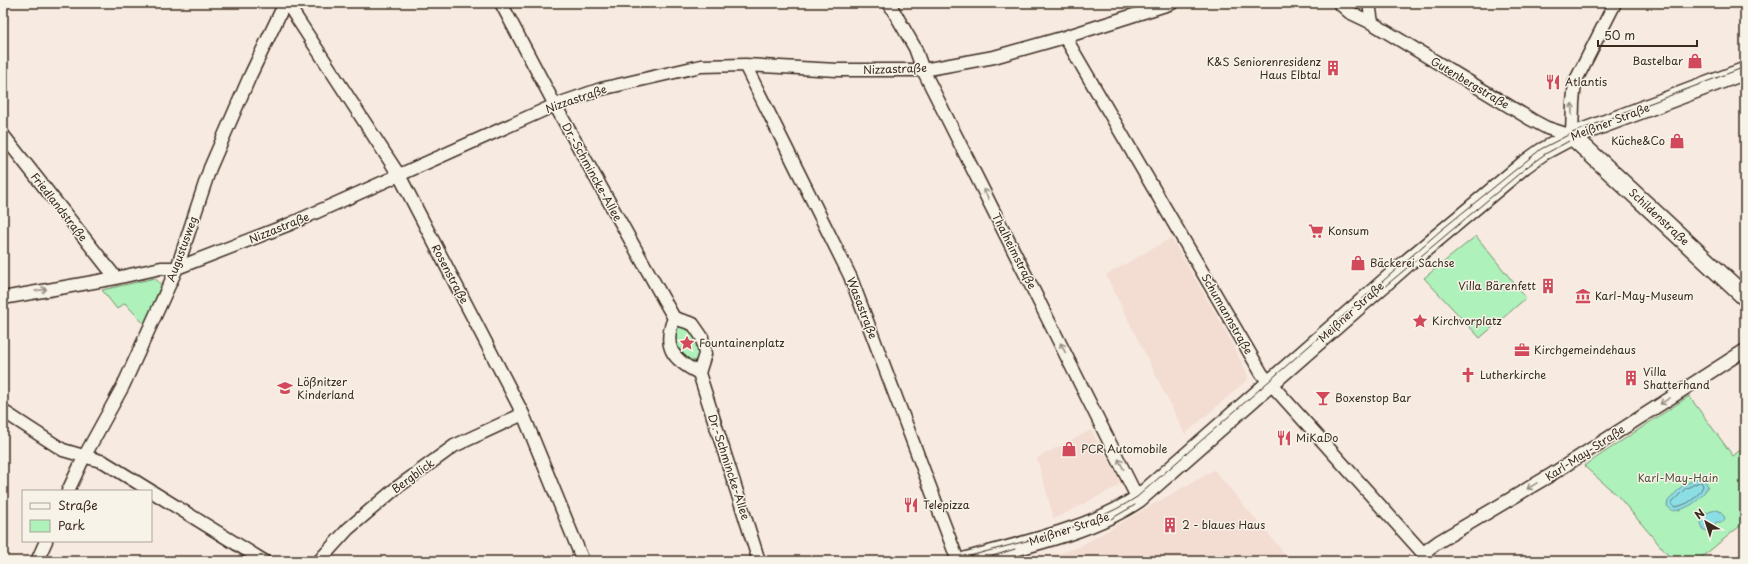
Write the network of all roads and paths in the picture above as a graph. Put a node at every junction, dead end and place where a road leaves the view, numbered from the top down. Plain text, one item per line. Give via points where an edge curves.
1 (286, 3) edge
2 (502, 3) edge
3 (889, 3) edge
4 (1172, 3) edge
5 (1339, 3) edge
6 (1369, 3) edge
7 (1615, 3) edge
8 (1372, 23) junction
9 (1065, 37) junction
10 (745, 65) junction
11 (923, 70) junction
12 (1745, 71) edge
13 (555, 105) junction
14 (3, 135) edge
15 (1572, 136) junction
16 (398, 175) junction
17 (177, 268) junction
18 (116, 278) junction
19 (1745, 297) edge
20 (3, 298) edge
21 (674, 318) junction
22 (1745, 350) edge
23 (699, 373) junction
24 (1270, 384) junction
25 (3, 411) edge
26 (523, 414) junction
27 (84, 457) junction
28 (68, 490) edge
29 (149, 490) edge
30 (152, 492) edge
31 (1138, 499) junction
32 (46, 542) edge
33 (1427, 557) edge
34 (37, 561) edge
35 (264, 561) edge
36 (319, 561) edge
37 (583, 561) edge
38 (760, 561) edge
39 (958, 561) edge
40 (965, 561) edge

1 - 16 street, Rosenstraße
1 - 17 street, Augustusweg via 250,76 210,168
2 - 13 street, Dr.-Schmincke-Allee
3 - 11 street, Thalheimstraße via 916,48
4 - 9 street, Nizzastraße
5 - 8 street, Gutenbergstraße via 1349,12
6 - 8 street
15 -> 7 street via 1575,82
8 - 15 street, Gutenbergstraße via 1532,120
9 - 11 street, Nizzastraße via 994,57
9 - 24 street, Schumannstraße
10 - 11 street, Nizzastraße via 837,70
10 - 13 street, Nizzastraße via 701,66 601,90
10 - 39 street, Wasastraße via 850,276
31 -> 11 street, Thalheimstraße
12 - 15 main road, Meißner Straße
13 - 16 street, Nizzastraße
13 - 21 street, Dr.-Schmincke-Allee
14 - 18 street, Friedlandstraße
15 - 19 main road, Schildenstraße
15 - 24 main road, Meißner Straße via 1524,165 1407,263
16 - 17 street, Nizzastraße via 290,224
16 - 26 street, Rosenstraße
17 - 18 street, Nizzastraße via 161,268
17 - 27 street, Augustusweg via 123,386
20 -> 18 street, Nizzastraße
21 - 23 street via 669,336 671,350 682,364
21 - 23 street via 693,324 702,337 705,354
22 -> 33 street, Karl-May-Straße via 1549,476 1438,542
23 - 38 street, Dr.-Schmincke-Allee
24 - 31 main road, Meißner Straße
24 - 33 street, Schumannstraße
25 - 27 street via 63,450
26 - 36 street, Bergblick via 454,446 395,489 348,529
26 - 37 street, Rosenstraße
27 - 28 street, Augustusweg
27 - 29 street via 104,462
30 - 35 street
31 - 40 main road, Meißner Straße via 1124,509 1098,521
32 - 34 street

